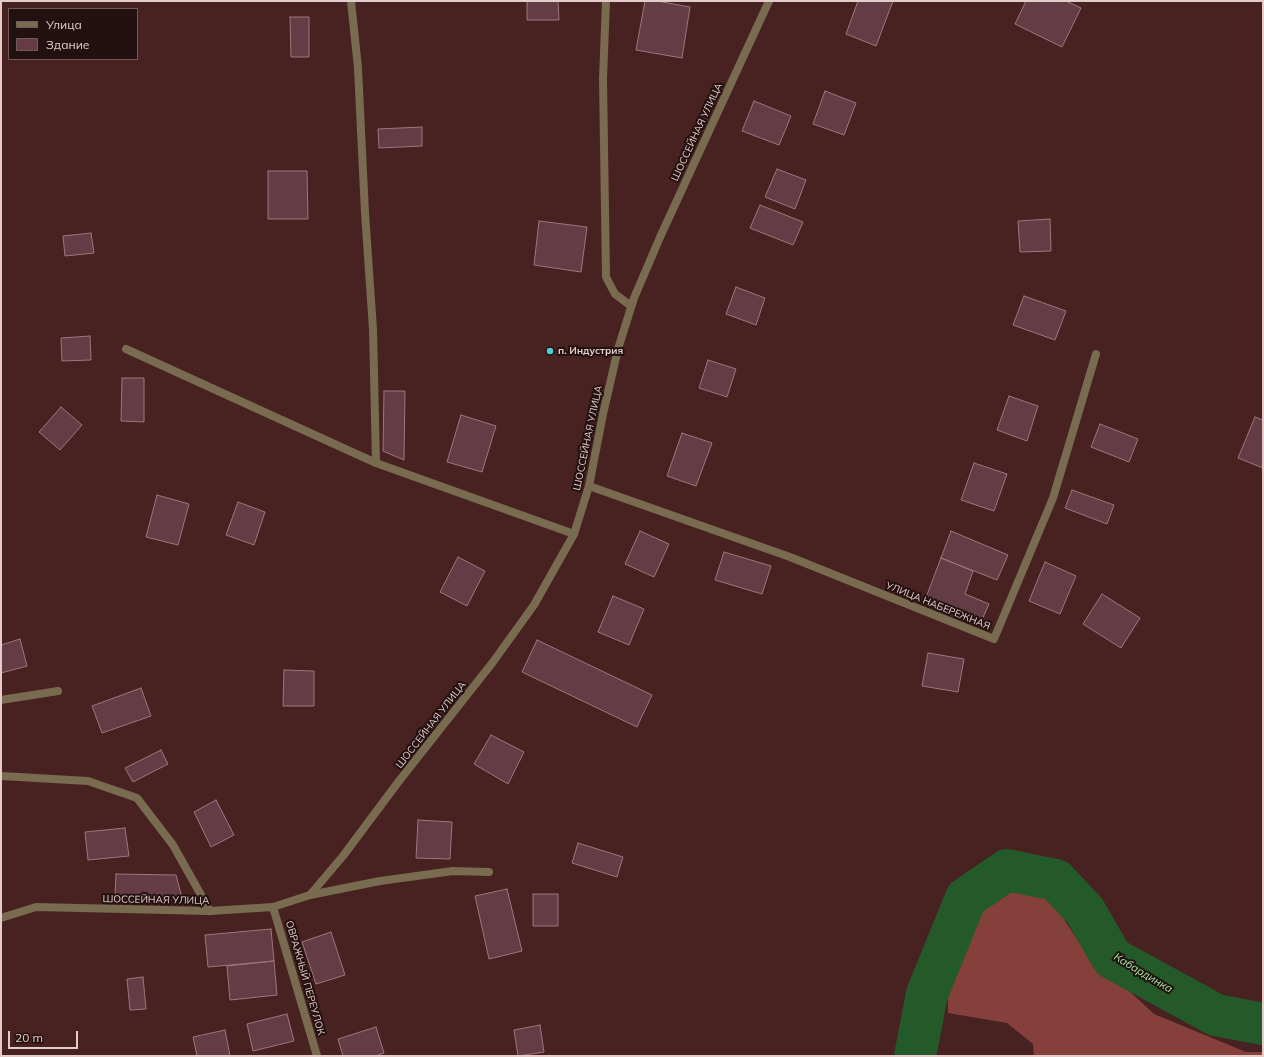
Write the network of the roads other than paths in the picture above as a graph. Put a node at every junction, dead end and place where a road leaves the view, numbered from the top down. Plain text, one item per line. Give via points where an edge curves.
1 (351, 1) edge
2 (606, 1) edge
3 (769, 1) edge
4 (631, 306) junction
5 (126, 349) dead end
6 (1096, 354) dead end
7 (376, 463) junction
8 (589, 486) junction
9 (574, 534) junction
10 (58, 691) dead end
11 (1, 700) edge
12 (1, 776) edge
13 (489, 872) dead end
14 (310, 895) junction
15 (273, 907) junction
16 (210, 911) junction
17 (1, 918) edge
18 (317, 1056) edge

1 - 7 street via 358,68 372,329
2 - 4 street via 603,79 606,277 615,294
3 - 4 street, ШОССЕЙНАЯ УЛИЦА via 664,228
4 - 8 street, ШОССЕЙНАЯ УЛИЦА via 603,414
5 - 7 street
6 - 8 street, УЛИЦА НАБЕРЕЖНАЯ via 1053,498 994,639 790,557
7 - 9 street
8 - 9 street, ШОССЕЙНАЯ УЛИЦА
9 - 14 street, ШОССЕЙНАЯ УЛИЦА via 534,605 343,856
10 - 11 street
12 - 16 street via 88,781 137,798 173,845
13 - 14 street, ШОССЕЙНАЯ УЛИЦА via 452,871 380,881
14 - 15 street, ШОССЕЙНАЯ УЛИЦА
15 - 16 street, ШОССЕЙНАЯ УЛИЦА
15 - 18 street, ОВРАЖНЫЙ ПЕРЕУЛОК
16 - 17 street, ШОССЕЙНАЯ УЛИЦА via 36,907

